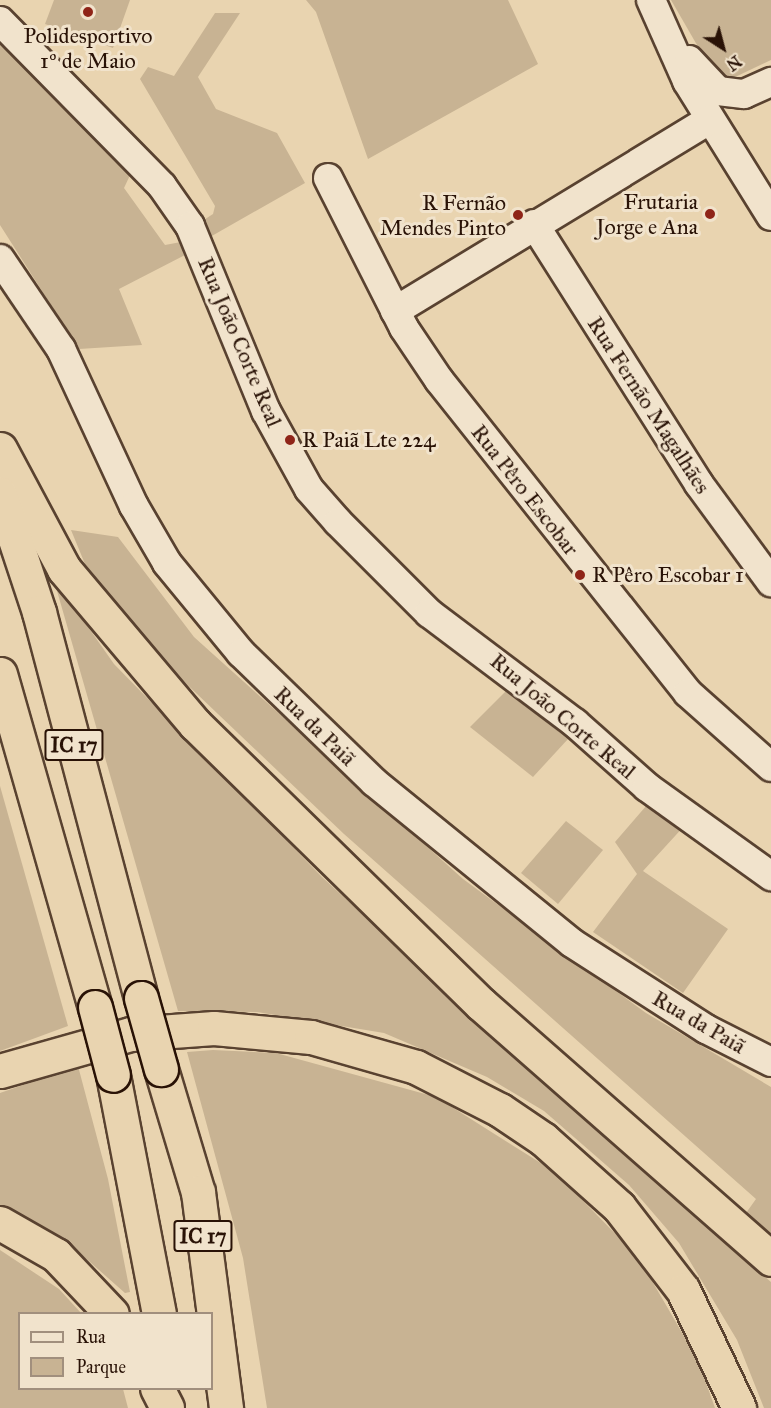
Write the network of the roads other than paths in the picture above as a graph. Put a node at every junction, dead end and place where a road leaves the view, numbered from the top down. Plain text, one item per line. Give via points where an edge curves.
1 (655, 8) edge
2 (0, 21) edge
3 (771, 82) edge
4 (709, 120) junction
5 (328, 178) dead end
6 (771, 216) edge
7 (534, 224) junction
8 (0, 259) edge
9 (395, 311) junction
10 (0, 449) edge
11 (0, 494) edge
12 (771, 582) edge
13 (0, 674) edge
14 (771, 767) edge
15 (771, 876) edge
16 (771, 1062) edge
17 (0, 1071) edge
18 (0, 1223) edge
19 (771, 1259) edge
20 (110, 1312) edge
21 (159, 1312) edge
22 (158, 1390) edge
23 (171, 1390) edge
24 (738, 1404) edge
25 (167, 1408) edge
26 (174, 1408) edge
27 (226, 1408) edge

1 - 3 street via 708,85 731,95
1 - 4 street
2 - 15 street, Rua João Corte Real via 135,154 190,226 266,411 309,489 338,522 429,613 575,723 647,787
4 - 6 street
4 - 7 street
5 - 9 street, Rua Pêro Escobar
7 - 9 street
7 - 12 street, Rua Fernão Magalhães via 699,484
8 - 16 street, Rua da Paiã via 61,349 134,506 167,563 241,653 374,782 572,943 706,1029
9 - 14 street, Rua Pêro Escobar via 439,380 614,605 688,693
10 - 19 highway via 64,569 195,724 480,1005
11 - 27 highway, IC 17, bridge via 39,612 141,998 198,1192
13 - 21 highway, IC 17, bridge via 113,1075
17 - 24 highway via 131,1034 214,1028 311,1037 416,1067 500,1110 543,1139 619,1207 683,1290
18 - 20 highway via 57,1255
22 - 25 highway
23 - 26 highway

